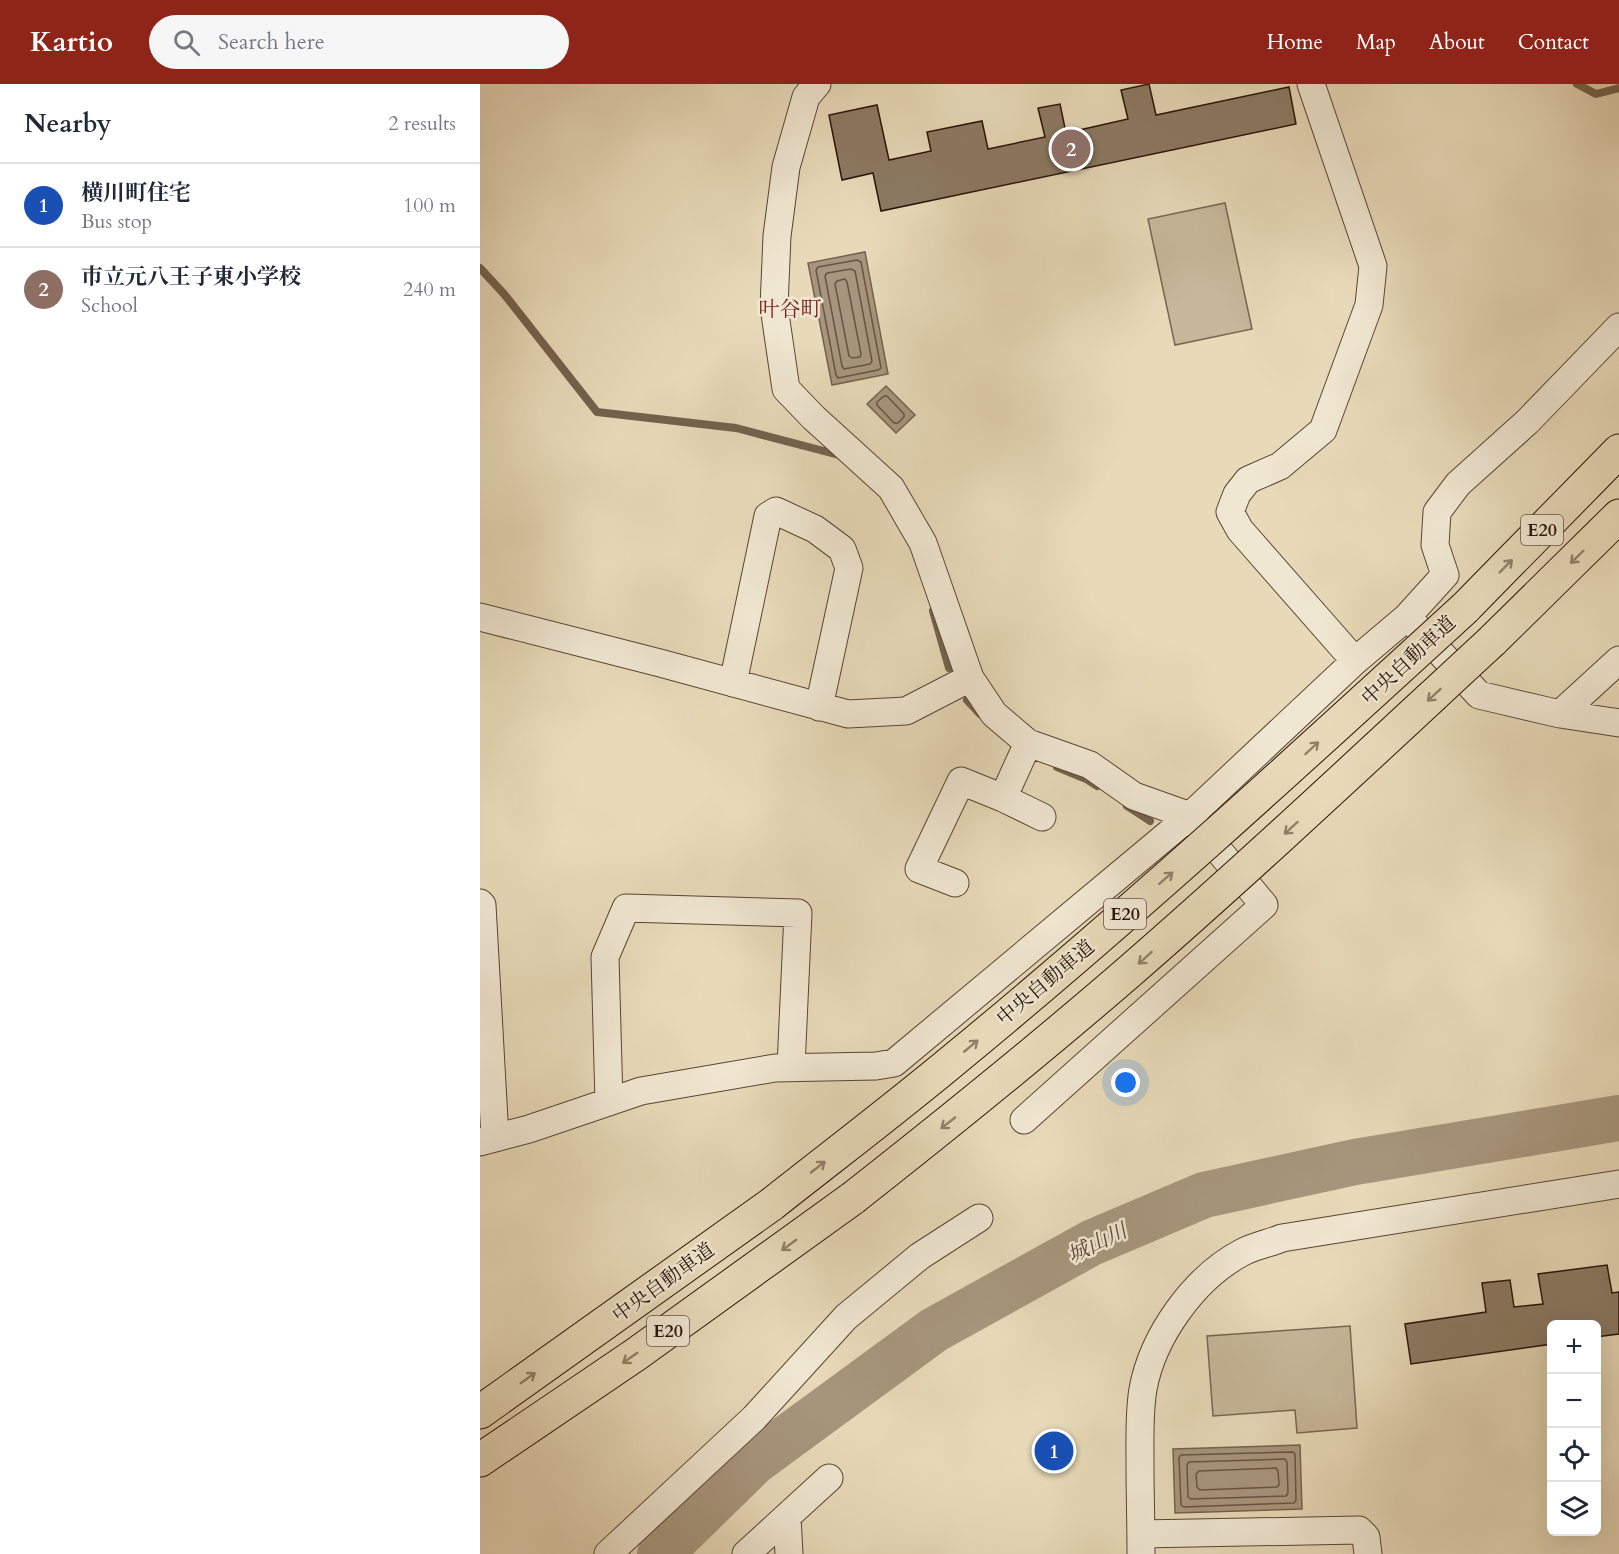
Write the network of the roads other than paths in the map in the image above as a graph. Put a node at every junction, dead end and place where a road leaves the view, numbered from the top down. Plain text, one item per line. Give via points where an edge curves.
1 (1311, 84) edge
2 (803, 88) edge
3 (1619, 327) edge
4 (1619, 451) edge
5 (1619, 516) edge
6 (480, 617) edge
7 (1407, 617) junction
8 (1619, 660) edge
9 (1355, 661) junction
10 (970, 678) junction
11 (733, 684) junction
12 (819, 706) junction
13 (1560, 714) junction
14 (1619, 723) edge
15 (1028, 743) junction
16 (1004, 798) junction
17 (1190, 816) junction
18 (1042, 817) dead end
19 (955, 883) dead end
20 (480, 903) edge
21 (791, 1067) junction
22 (609, 1102) junction
23 (1024, 1120) dead end
24 (488, 1140) edge
25 (1619, 1184) edge
26 (979, 1218) dead end
27 (480, 1412) edge
28 (480, 1460) edge
29 (829, 1478) dead end
30 (787, 1517) junction
31 (1141, 1544) edge
32 (608, 1554) edge
33 (746, 1554) edge
34 (789, 1554) edge
35 (1368, 1554) edge

1 - 9 street via 1373,266 1369,305 1323,430 1280,466 1248,480 1230,512 1240,531
2 - 10 street via 786,167 777,236 774,308 786,389 891,488 923,543
3 - 7 street via 1527,422 1458,484 1437,512 1435,545 1445,575
27 -> 4 highway, 中央自動車道 / E20, bridge via 772,1203 956,1059 1273,784 1465,608
5 -> 28 highway, E20, bridge via 1302,818 985,1093 853,1198 635,1355
6 - 11 street
7 - 9 street
7 - 13 street via 1479,695
8 - 13 street
9 - 17 street
10 - 12 street via 906,711 848,714
10 - 15 street via 994,714
11 - 12 street
11 - 12 street via 768,516 777,511 815,529 842,549 849,568
13 - 14 street
15 - 16 street
15 - 17 street via 1090,765 1134,796
16 - 18 street
16 - 19 street via 961,781 919,869
17 - 21 street via 894,1063
17 - 23 street via 1264,905
20 - 24 street
21 - 22 street via 641,1091
21 - 22 street via 798,913 626,908 605,957
22 - 24 street
25 - 31 street via 1282,1238 1244,1252 1216,1270 1179,1308 1143,1387 1139,1419
26 - 32 street via 920,1256 846,1317 754,1418
29 - 30 street
30 - 33 street
30 - 34 street
31 - 35 street via 1359,1530 1366,1537

